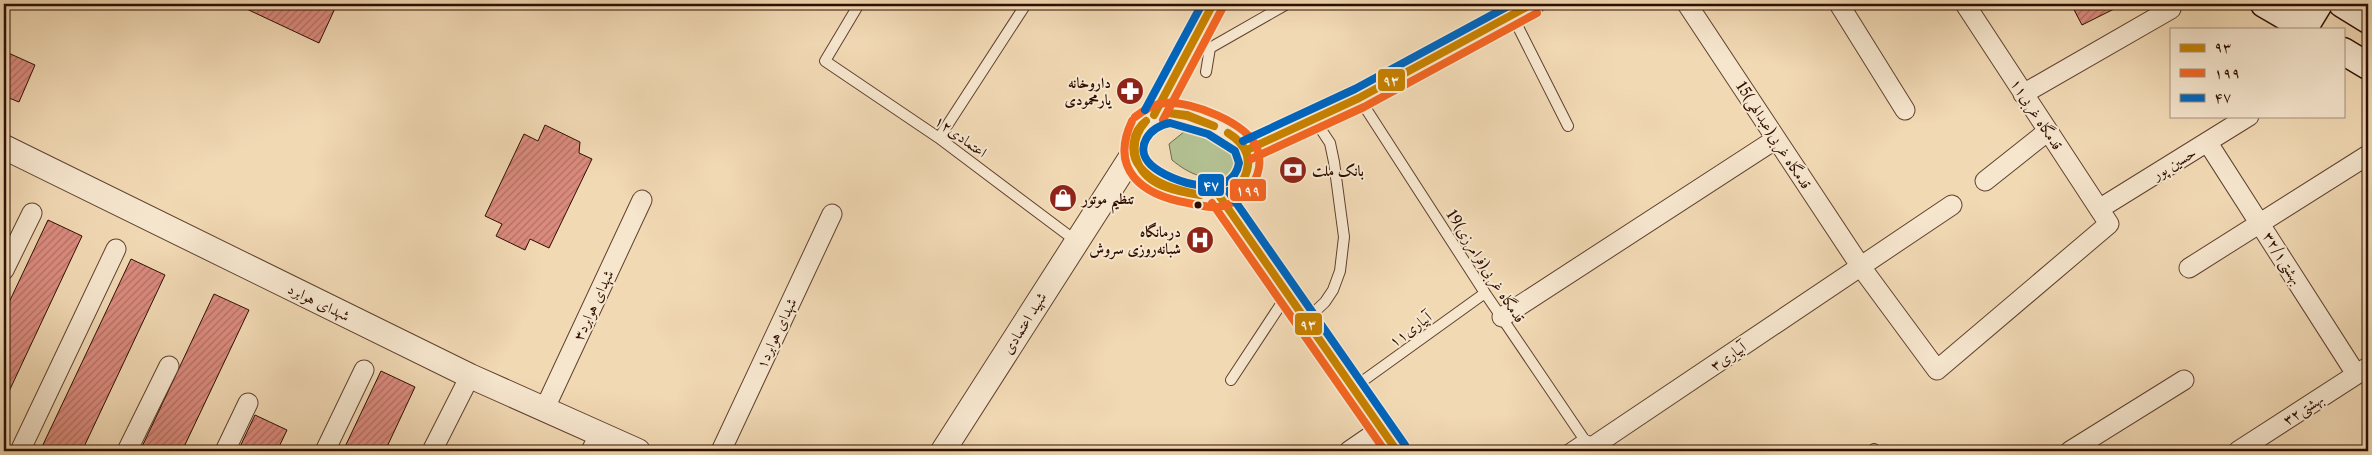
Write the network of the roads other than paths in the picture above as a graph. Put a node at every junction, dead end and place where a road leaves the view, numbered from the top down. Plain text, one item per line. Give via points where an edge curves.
1 (859, 4) edge
2 (1026, 4) edge
3 (1213, 4) edge
4 (1287, 4) edge
5 (1687, 4) edge
6 (1839, 4) edge
7 (1965, 4) edge
8 (2264, 4) edge
9 (2319, 4) edge
10 (2342, 4) edge
11 (1522, 9) edge
12 (2171, 9) dead end
13 (2368, 20) edge
14 (2306, 28) edge
15 (1200, 49) junction
16 (2344, 52) edge
17 (2368, 66) edge
18 (1206, 72) dead end
19 (2023, 94) junction
20 (1359, 98) junction
21 (1905, 110) dead end
22 (1154, 115) junction
23 (2247, 118) edge
24 (1314, 119) junction
25 (1568, 126) dead end
26 (2048, 131) junction
27 (939, 138) junction
28 (1776, 139) junction
29 (2208, 143) junction
30 (4, 147) edge
31 (1247, 150) junction
32 (1133, 154) junction
33 (2368, 155) edge
34 (1150, 179) junction
35 (1985, 181) dead end
36 (1105, 195) junction
37 (1220, 197) junction
38 (642, 200) dead end
39 (1952, 205) dead end
40 (32, 213) dead end
41 (832, 214) dead end
42 (2104, 216) junction
43 (2260, 224) junction
44 (1076, 241) junction
45 (116, 250) dead end
46 (1861, 267) junction
47 (2188, 268) dead end
48 (4, 270) edge
49 (1485, 293) junction
50 (1288, 295) junction
51 (1502, 317) junction
52 (1306, 320) junction
53 (169, 366) dead end
54 (364, 370) dead end
55 (1937, 370) joint
56 (2362, 371) edge
57 (470, 376) junction
58 (1231, 380) dead end
59 (2184, 380) dead end
60 (1353, 388) junction
61 (248, 403) dead end
62 (544, 410) junction
63 (1381, 429) junction
64 (595, 442) edge
65 (1589, 442) junction
66 (20, 451) edge
67 (127, 451) edge
68 (225, 451) edge
69 (325, 451) edge
70 (432, 451) edge
71 (638, 451) edge
72 (720, 451) edge
73 (942, 451) edge
74 (1349, 451) edge
75 (1397, 451) edge
76 (1566, 451) edge
77 (2070, 451) edge
78 (2238, 451) edge

1 - 27 lane, اعتمادی۱۲ via 826,61
2 - 27 lane
3 - 15 street
4 - 15 lane
5 - 28 street, 15قدمگاه غربی(عبدالهی)
6 - 21 street
7 - 19 street, قدمگاه غربی۱۱
8 - 14 main road
9 - 14 main road
10 - 13 main road
11 - 20 street
11 - 25 lane
12 - 19 street
15 - 18 lane
15 - 22 street
16 - 17 main road
19 - 26 street, قدمگاه غربی۱۱
20 - 24 street
20 - 49 lane, 19قدمگاه غربی(فرامرزی)
22 - 31 street via 1170,113 1206,122 1240,140
22 - 32 street via 1141,125 1134,137
23 - 29 street, حسین پور
24 - 31 street
24 - 52 lane via 1330,143 1344,237 1340,271 1333,290
26 - 35 street
26 - 42 street, قدمگاه غربی۱۱
27 - 44 lane, اعتمادی۱۲
28 - 46 street, 15قدمگاه غربی(عبدالهی)
28 - 51 street
29 - 42 street, حسین پور
29 - 43 street, بهشتی۳۲/۱
30 - 57 street, شهدای هوابرد
31 - 37 street via 1249,163 1245,178 1232,192
32 - 34 street via 1138,166
32 - 36 street, شهید اعتمادی
33 - 43 street
34 - 36 street
34 - 37 street via 1175,189
36 - 44 street, شهید اعتمادی
37 - 50 street
38 - 62 street, ۳شهدای هوابرد
39 - 46 street, آبیاری۳
40 - 48 street
41 - 72 street, شهدای هوابرد۱
42 - 55 street, حسین پور
43 - 47 street
43 - 56 street, بهشتی۳۲/۱
44 - 73 street, شهید اعتمادی
45 - 66 street
46 - 55 street, 15قدمگاه غربی(عبدالهی)
46 - 65 street, آبیاری۳
49 - 51 lane, 19قدمگاه غربی(فرامرزی)
49 - 60 lane, آبیاری۱۱
50 - 52 street
50 - 58 lane
51 - 65 lane, 19قدمگاه غربی(فرامرزی)
52 - 60 street
53 - 67 street
54 - 69 street
56 - 78 street, بهشتی۳۲
57 - 62 street, شهدای هوابرد
57 - 70 street
59 - 77 street
60 - 63 street
61 - 68 street
62 - 64 street, شهدای هوابرد
63 - 74 street
63 - 75 street
64 - 71 street, شهدای هوابرد
65 - 76 lane, آبیاری۳

